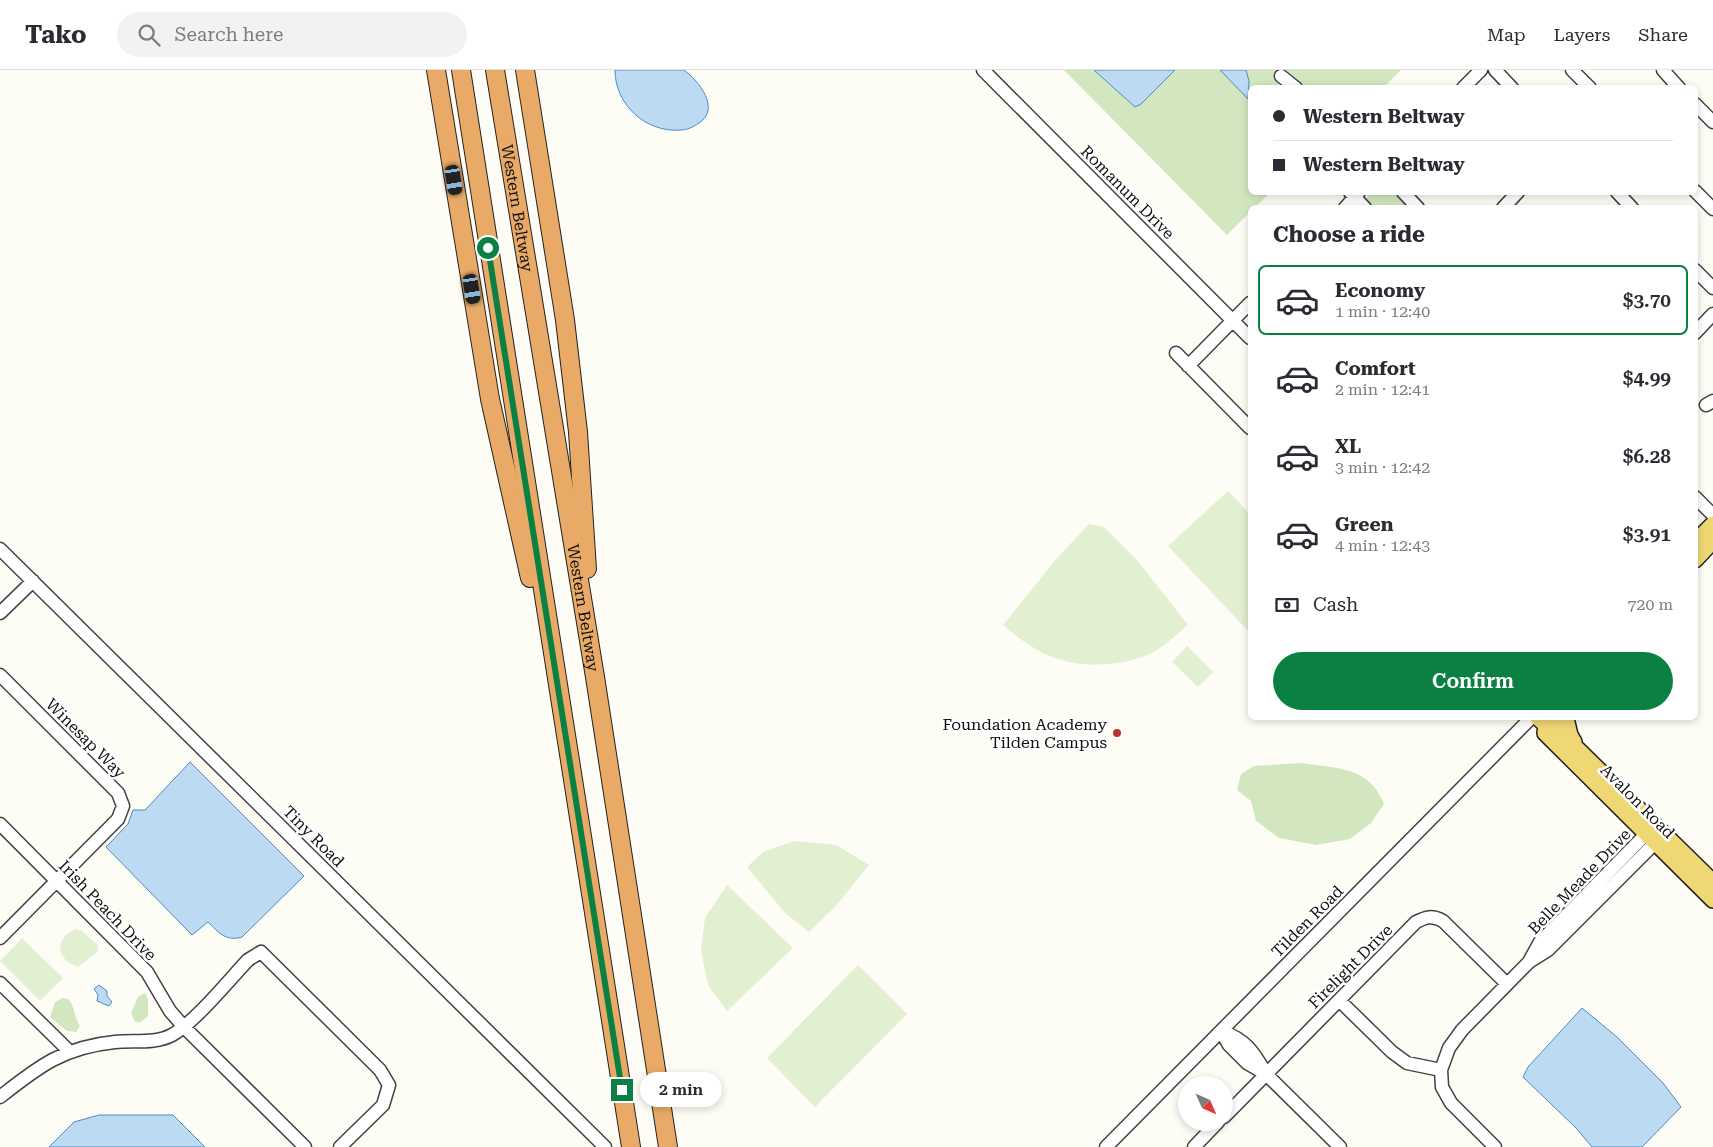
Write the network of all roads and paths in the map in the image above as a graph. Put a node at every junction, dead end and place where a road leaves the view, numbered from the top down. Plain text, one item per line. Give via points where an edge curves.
1 (436, 70) edge
2 (461, 70) edge
3 (495, 70) edge
4 (525, 70) edge
5 (983, 70) edge
6 (1481, 70) edge
7 (1495, 70) edge
8 (1572, 70) edge
9 (1662, 70) edge
10 (1281, 78) edge
11 (1292, 85) edge
12 (1466, 85) edge
13 (1509, 85) edge
14 (1587, 85) edge
15 (1676, 85) edge
16 (1698, 107) edge
17 (1713, 122) edge
18 (1698, 194) edge
19 (1406, 195) edge
20 (1515, 195) edge
21 (1620, 195) edge
22 (1415, 205) edge
23 (1506, 205) edge
24 (1629, 205) edge
25 (1713, 209) edge
26 (1698, 273) edge
27 (1713, 288) edge
28 (1248, 305) edge
29 (1713, 314) edge
30 (1233, 321) junction
31 (1698, 330) edge
32 (1248, 336) edge
33 (1176, 354) dead end
34 (1188, 366) junction
35 (1248, 426) edge
36 (1698, 500) edge
37 (1713, 515) edge
38 (1713, 524) edge
39 (1702, 540) edge
40 (0, 549) edge
41 (33, 581) junction
42 (0, 613) edge
43 (0, 675) edge
44 (595, 677) junction
45 (559, 696) junction
46 (1529, 720) edge
47 (1566, 720) edge
48 (1542, 721) edge
49 (1579, 750) junction
50 (0, 824) edge
51 (1655, 834) junction
52 (56, 881) junction
53 (1713, 882) edge
54 (1713, 900) edge
55 (0, 938) edge
56 (0, 982) edge
57 (1507, 984) junction
58 (1339, 1000) junction
59 (184, 1027) junction
60 (1221, 1030) junction
61 (69, 1050) junction
62 (1441, 1070) junction
63 (1266, 1074) junction
64 (0, 1097) edge
65 (1233, 1108) edge
66 (1209, 1131) edge
67 (305, 1147) edge
68 (340, 1147) edge
69 (604, 1147) edge
70 (632, 1147) edge
71 (668, 1147) edge
72 (1106, 1147) edge
73 (1194, 1147) edge
74 (1340, 1147) edge
75 (1495, 1147) edge

1 - 45 highway via 490,399 512,506
2 - 45 highway
3 - 44 highway, Western Beltway
4 - 44 highway via 565,320 578,432
5 - 30 street, Romanum Drive
6 - 12 street
7 - 13 street
8 - 14 street
9 - 15 street
10 - 11 street
16 - 17 street
18 - 25 street
19 - 22 street
20 - 23 street
21 - 24 street
26 - 27 street
28 - 30 street
29 - 31 street
30 - 32 street, Romanum Drive
30 - 34 street
33 - 34 street
34 - 35 street
36 - 37 street
38 - 39 main road
40 - 41 street, Tiny Road
41 - 42 street
41 - 69 street, Tiny Road
43 - 52 street, Winesap Way via 118,793 123,806 118,819
44 - 71 highway, Western Beltway
45 - 70 highway
46 - 60 street, Tilden Road
47 - 49 main road via 1570,736
48 - 49 main road, Avalon Road via 1554,725
48 - 51 main road, Avalon Road via 1545,733
49 - 51 main road, Avalon Road
50 - 52 street, Irish Peach Drive
51 - 53 main road, Avalon Road
51 - 54 main road, Avalon Road
51 - 57 street, Belle Meade Drive via 1554,936 1540,942 1529,962
52 - 55 street, Winesap Way
52 - 59 street, Irish Peach Drive via 146,972
56 - 61 street
57 - 58 street, Firelight Drive via 1443,921 1427,917 1416,922
57 - 62 street, Belle Meade Drive via 1462,1030 1449,1048
58 - 62 street via 1407,1063
58 - 63 street, Firelight Drive
59 - 61 street via 170,1036 149,1041 115,1042
59 - 67 street, Irish Peach Drive
59 - 68 street via 248,960 261,952 380,1070 389,1084 383,1105
60 - 63 street via 1229,1045 1245,1053
60 - 72 street, Tilden Road
61 - 64 street via 38,1067
62 - 75 street via 1442,1087 1451,1103
63 - 65 street, Firelight Drive
63 - 74 street
66 - 73 street

